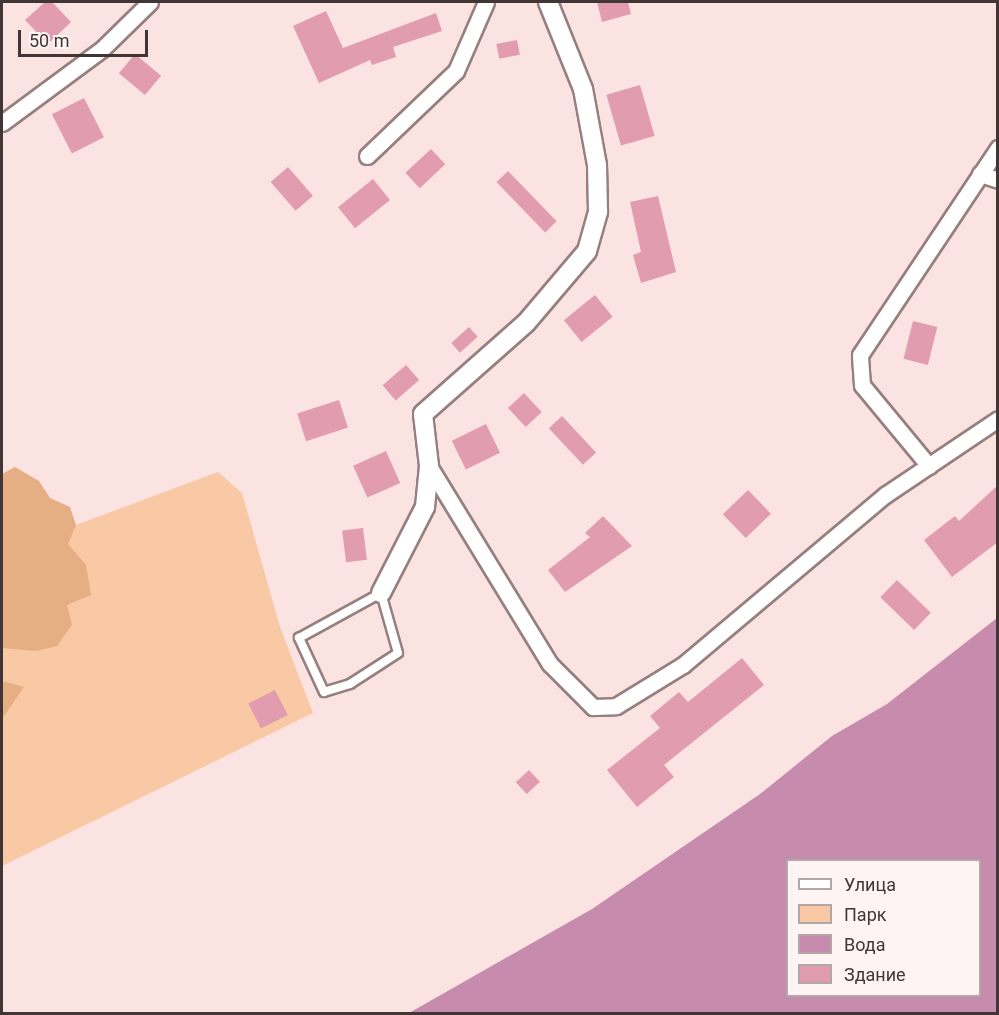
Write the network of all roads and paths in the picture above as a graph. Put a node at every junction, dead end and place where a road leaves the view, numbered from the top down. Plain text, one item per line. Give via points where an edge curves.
1 (150, 2) edge
2 (486, 2) edge
3 (548, 2) edge
4 (2, 123) edge
5 (998, 148) edge
6 (367, 156) dead end
7 (980, 174) junction
8 (998, 180) edge
9 (998, 419) edge
10 (429, 466) junction
11 (929, 466) junction
12 (381, 593) junction

1 - 4 street via 102,49
2 - 6 street via 456,70
3 - 10 street via 583,89 597,165 598,212 587,251 526,323 423,414
5 - 7 street
7 - 8 street
7 - 11 street via 860,355 862,385
9 - 11 street
10 - 11 street via 550,664 593,707 616,706 683,665 885,495
10 - 12 street via 425,507
12 - 12 lane via 299,638 324,692 350,684 398,653

